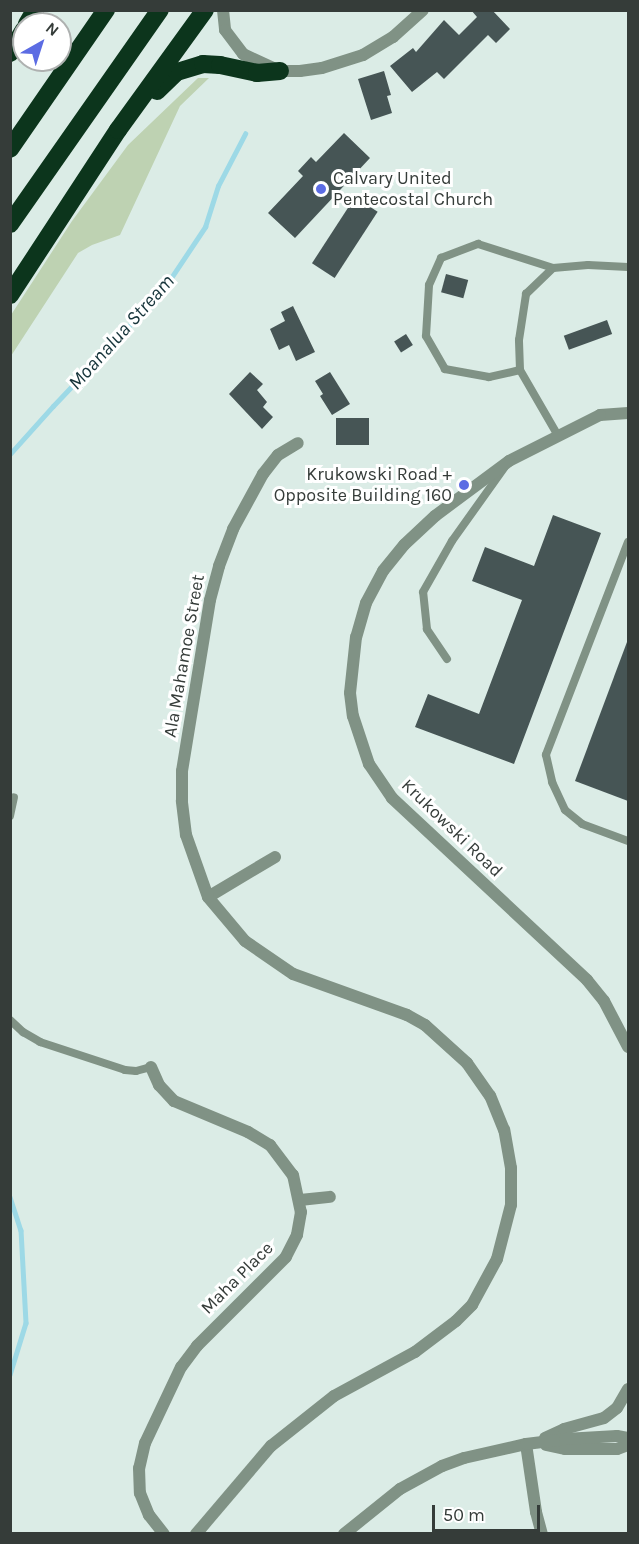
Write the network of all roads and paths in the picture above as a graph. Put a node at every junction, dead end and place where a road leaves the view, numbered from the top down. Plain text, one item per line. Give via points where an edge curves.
1 (106, 10) edge
2 (160, 10) edge
3 (205, 10) edge
4 (223, 10) edge
5 (412, 10) edge
6 (423, 10) edge
7 (393, 37) junction
8 (280, 71) junction
9 (10, 148) edge
10 (82, 183) junction
11 (10, 224) edge
12 (628, 267) edge
13 (554, 268) junction
14 (10, 295) edge
15 (520, 370) junction
16 (628, 414) edge
17 (557, 434) junction
18 (298, 443) dead end
19 (509, 461) junction
20 (628, 542) edge
21 (447, 659) dead end
22 (14, 797) dead end
23 (10, 816) edge
24 (628, 841) edge
25 (275, 857) dead end
26 (208, 897) junction
27 (10, 1020) edge
28 (628, 1047) edge
29 (151, 1067) joint
30 (330, 1197) dead end
31 (300, 1200) junction
32 (628, 1389) edge
33 (628, 1438) edge
34 (530, 1443) junction
35 (628, 1445) edge
36 (164, 1533) edge
37 (196, 1533) edge
38 (344, 1533) edge
39 (542, 1533) edge

1 - 9 highway
2 - 11 highway
3 - 10 highway
4 - 8 street via 225,30 235,47
5 - 7 street
6 - 7 street
7 - 8 street via 344,62
8 - 10 highway via 258,73 203,64 177,72 162,84
10 - 14 highway
12 - 13 lane
13 - 15 lane via 526,294 519,340
13 - 15 lane via 478,244 441,258 429,285 426,336 445,369 489,377
15 - 17 lane
16 - 17 street, Krukowski Road via 600,415
17 - 19 street, Krukowski Road
18 - 26 street, Ala Mahamoe Street via 278,455 244,506 224,550 210,600 182,784 186,835
19 - 21 lane via 452,541 423,592 427,629
19 - 28 street, Krukowski Road via 435,516 383,571 366,603 356,637 350,674 353,716 369,764 392,798 587,980 604,1002
20 - 24 lane via 546,755 552,782 565,810 582,824
22 - 23 lane
25 - 26 street
26 - 37 street, Ala Mahamoe Street via 245,940 276,964 312,982 407,1015 425,1025 460,1056 490,1096 504,1130 511,1168 511,1205 497,1259 472,1305 415,1352 334,1396 270,1446
27 - 29 lane via 32,1038 51,1046 124,1070
29 - 31 street, Maha Place via 159,1085 174,1101 270,1145 287,1164
30 - 31 street
31 - 36 street, Maha Place via 300,1223 286,1257 193,1351 178,1373 145,1443 139,1468 140,1493 149,1515
32 - 34 street via 617,1408 604,1418
33 - 34 street
34 - 35 street via 566,1449 617,1449
34 - 38 street via 442,1466 400,1489
34 - 39 street via 536,1512

